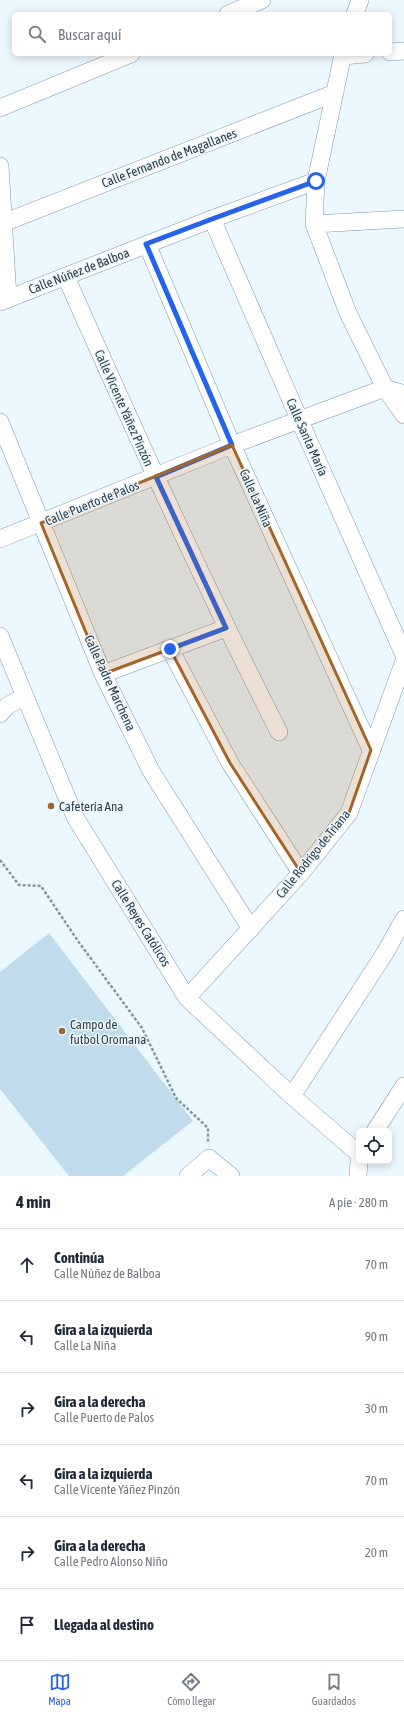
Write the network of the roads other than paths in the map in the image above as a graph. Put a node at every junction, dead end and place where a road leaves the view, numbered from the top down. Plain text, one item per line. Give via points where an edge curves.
1 (262, 0) edge
2 (360, 0) edge
3 (233, 12) edge
4 (356, 12) edge
5 (404, 51) edge
6 (392, 52) edge
7 (126, 56) edge
8 (343, 56) edge
9 (335, 93) junction
10 (0, 108) edge
11 (0, 166) edge
12 (316, 181) junction
13 (212, 219) junction
14 (404, 219) edge
15 (4, 223) junction
16 (314, 224) junction
17 (146, 244) junction
18 (66, 277) junction
19 (4, 300) edge
20 (385, 388) junction
21 (404, 394) edge
22 (404, 415) edge
23 (300, 420) junction
24 (0, 422) edge
25 (232, 445) junction
26 (156, 477) junction
27 (41, 523) junction
28 (0, 539) edge
29 (226, 628) junction
30 (0, 636) edge
31 (170, 649) junction
32 (404, 655) edge
33 (404, 661) edge
34 (104, 674) junction
35 (25, 696) junction
36 (0, 714) edge
37 (279, 732) dead end
38 (371, 750) junction
39 (301, 873) junction
40 (404, 919) edge
41 (251, 929) junction
42 (187, 998) junction
43 (404, 1086) edge
44 (292, 1096) junction
45 (377, 1128) edge
46 (356, 1151) edge
47 (359, 1164) edge
48 (188, 1176) edge
49 (231, 1176) edge
50 (358, 1176) edge

1 - 3 street
2 - 4 street
5 - 6 street
7 - 10 street
8 - 9 street
9 - 12 street
9 - 15 street, Calle Fernando de Magallanes
11 - 15 street
12 - 13 street, Calle Núñez de Balboa
12 - 16 street
13 - 17 street, Calle Núñez de Balboa
13 - 23 street, Calle Santa María
14 - 16 street
15 - 19 street
16 - 20 street via 348,313
17 - 18 street, Calle Núñez de Balboa
17 - 25 street, Calle La Niña
18 - 19 street, Calle Núñez de Balboa
18 - 26 street, Calle Vicente Yáñez Pinzón
20 - 21 street
20 - 22 street
20 - 23 street, Calle Puerto de Palos
23 - 25 street, Calle Puerto de Palos
23 - 32 street, Calle Santa María
24 - 27 street, Calle Padre Marchena
25 - 26 street, Calle Puerto de Palos
25 - 38 street, Calle La Niña
26 - 27 street, Calle Puerto de Palos
26 - 29 street, Calle Vicente Yáñez Pinzón
27 - 28 street, Calle Puerto de Palos
27 - 34 street, Calle Padre Marchena
29 - 31 street
29 - 37 street, Calle Vicente Yáñez Pinzón
30 - 35 street, Calle Reyes Católicos
31 - 34 street
31 - 39 street via 230,763
33 - 38 street, Calle Rodrigo de Triana
34 - 41 street, Calle Padre Marchena via 151,771
35 - 36 street
35 - 42 street, Calle Reyes Católicos via 75,817
38 - 39 street, Calle Rodrigo de Triana via 350,813
39 - 41 street, Calle Rodrigo de Triana
40 - 44 street via 385,953
41 - 42 street, Calle Rodrigo de Triana
42 - 44 street, Calle Reyes Católicos
43 - 45 street
44 - 46 street, Calle Reyes Católicos
47 - 50 street
48 - 49 street via 209,1158

